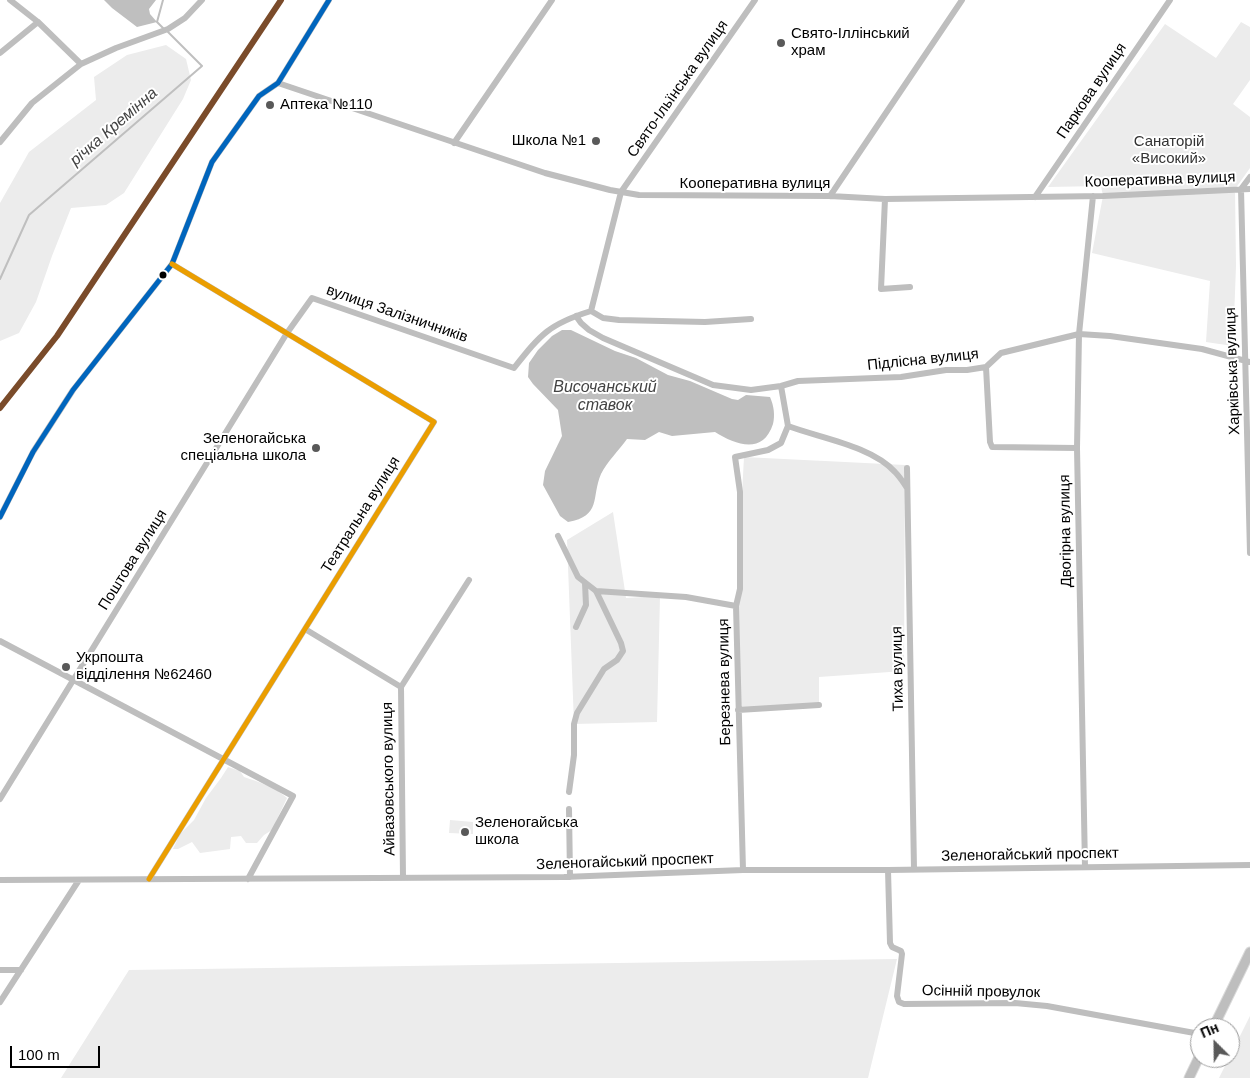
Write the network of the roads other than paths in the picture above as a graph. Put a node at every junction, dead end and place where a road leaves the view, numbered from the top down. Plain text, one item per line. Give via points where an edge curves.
1 (10, 0) edge
2 (202, 0) edge
3 (329, 0) edge
4 (552, 0) edge
5 (755, 0) edge
6 (962, 0) edge
7 (1170, 0) edge
8 (38, 22) junction
9 (0, 53) edge
10 (81, 64) junction
11 (278, 83) junction
12 (0, 142) edge
13 (454, 143) junction
14 (1250, 177) edge
15 (1242, 189) junction
16 (1250, 189) edge
17 (621, 192) junction
18 (830, 196) junction
19 (1035, 196) junction
20 (1093, 196) junction
21 (885, 199) junction
22 (172, 264) junction
23 (910, 287) dead end
24 (591, 311) junction
25 (576, 316) junction
26 (750, 319) dead end
27 (287, 333) junction
28 (1079, 334) junction
29 (1248, 361) edge
30 (986, 367) junction
31 (781, 386) junction
32 (788, 426) junction
33 (1077, 448) junction
34 (907, 468) dead end
35 (907, 488) junction
36 (0, 517) edge
37 (558, 536) dead end
38 (1250, 553) edge
39 (469, 580) dead end
40 (585, 583) junction
41 (596, 591) junction
42 (736, 606) junction
43 (576, 627) dead end
44 (305, 629) junction
45 (0, 641) edge
46 (74, 680) junction
47 (401, 687) junction
48 (820, 705) dead end
49 (738, 710) junction
50 (224, 760) junction
51 (569, 792) dead end
52 (0, 799) edge
53 (569, 809) dead end
54 (1250, 865) edge
55 (1085, 866) junction
56 (914, 869) junction
57 (743, 870) junction
58 (888, 870) junction
59 (570, 877) junction
60 (403, 878) junction
61 (248, 879) junction
62 (0, 880) edge
63 (79, 880) junction
64 (149, 880) junction
65 (1250, 952) edge
66 (0, 970) edge
67 (21, 970) junction
68 (0, 1002) edge
69 (1218, 1018) edge
70 (1190, 1032) edge

1 - 8 street
2 - 10 street via 185,18 166,30
3 - 11 street
4 - 13 street
5 - 17 street, Свято-Ільїнська вулиця
6 - 18 street
7 - 19 street, Паркова вулиця
8 - 9 street
8 - 10 street
10 - 12 street via 32,103
11 - 13 street, Кооперативна вулиця
11 - 22 street via 259,96 212,162
13 - 17 street, Кооперативна вулиця via 545,173
14 - 15 street
15 - 16 street, Кооперативна вулиця
15 - 20 street, Кооперативна вулиця
15 - 29 street, Харківська вулиця
17 - 18 street, Кооперативна вулиця via 639,196
17 - 24 street
18 - 21 street, Кооперативна вулиця
19 - 20 street, Кооперативна вулиця
19 - 21 street, Кооперативна вулиця
20 - 28 street, Двогірна вулиця
21 - 23 street via 881,289
22 - 27 street, Театральна вулиця
22 - 36 street via 73,390 33,452
24 - 25 street
24 - 26 street via 603,318 619,320 705,322
25 - 27 street, вулиця Залізничників via 537,338 514,368 312,298
25 - 31 street, Підлісна вулиця via 589,330 603,338 713,385 751,390
27 - 44 street, Театральна вулиця via 434,422
27 - 46 street, Поштова вулиця
28 - 29 street, Підлісна вулиця via 1202,349
28 - 30 street, Підлісна вулиця via 1000,353
28 - 33 street, Двогірна вулиця
29 - 38 street, Харківська вулиця
30 - 31 street, Підлісна вулиця via 901,377 798,380
30 - 33 street via 992,447
31 - 32 street
32 - 35 street via 880,460
32 - 42 street via 782,444 736,457 740,492 740,589
33 - 55 street, Двогірна вулиця
34 - 35 street, Тиха вулиця
35 - 56 street, Тиха вулиця
37 - 40 street via 578,577
39 - 47 street, Айвазовського вулиця
40 - 41 street
40 - 43 street via 586,605
41 - 42 street, Березнева вулиця via 686,597
41 - 51 street via 624,651 604,669 577,713
42 - 49 street, Березнева вулиця
44 - 47 street
44 - 50 street, Театральна вулиця
45 - 46 street
46 - 50 street
46 - 52 street, Поштова вулиця
47 - 60 street, Айвазовського вулиця
48 - 49 street
49 - 57 street, Березнева вулиця
50 - 61 street via 293,796
50 - 64 street, Театральна вулиця
53 - 59 street
54 - 55 street, Зеленогайський проспект
55 - 56 street, Зеленогайський проспект
56 - 58 street, Зеленогайський проспект
57 - 58 street, Зеленогайський проспект
57 - 59 street, Зеленогайський проспект
58 - 70 street, Осінній провулок via 890,943 902,954 899,1002 1047,1006
59 - 60 street, Зеленогайський проспект
60 - 61 street, Зеленогайський проспект
61 - 64 street, Зеленогайський проспект
62 - 63 street, Зеленогайський проспект
63 - 64 street, Зеленогайський проспект
63 - 67 street
65 - 69 highway
66 - 67 street
67 - 68 street

